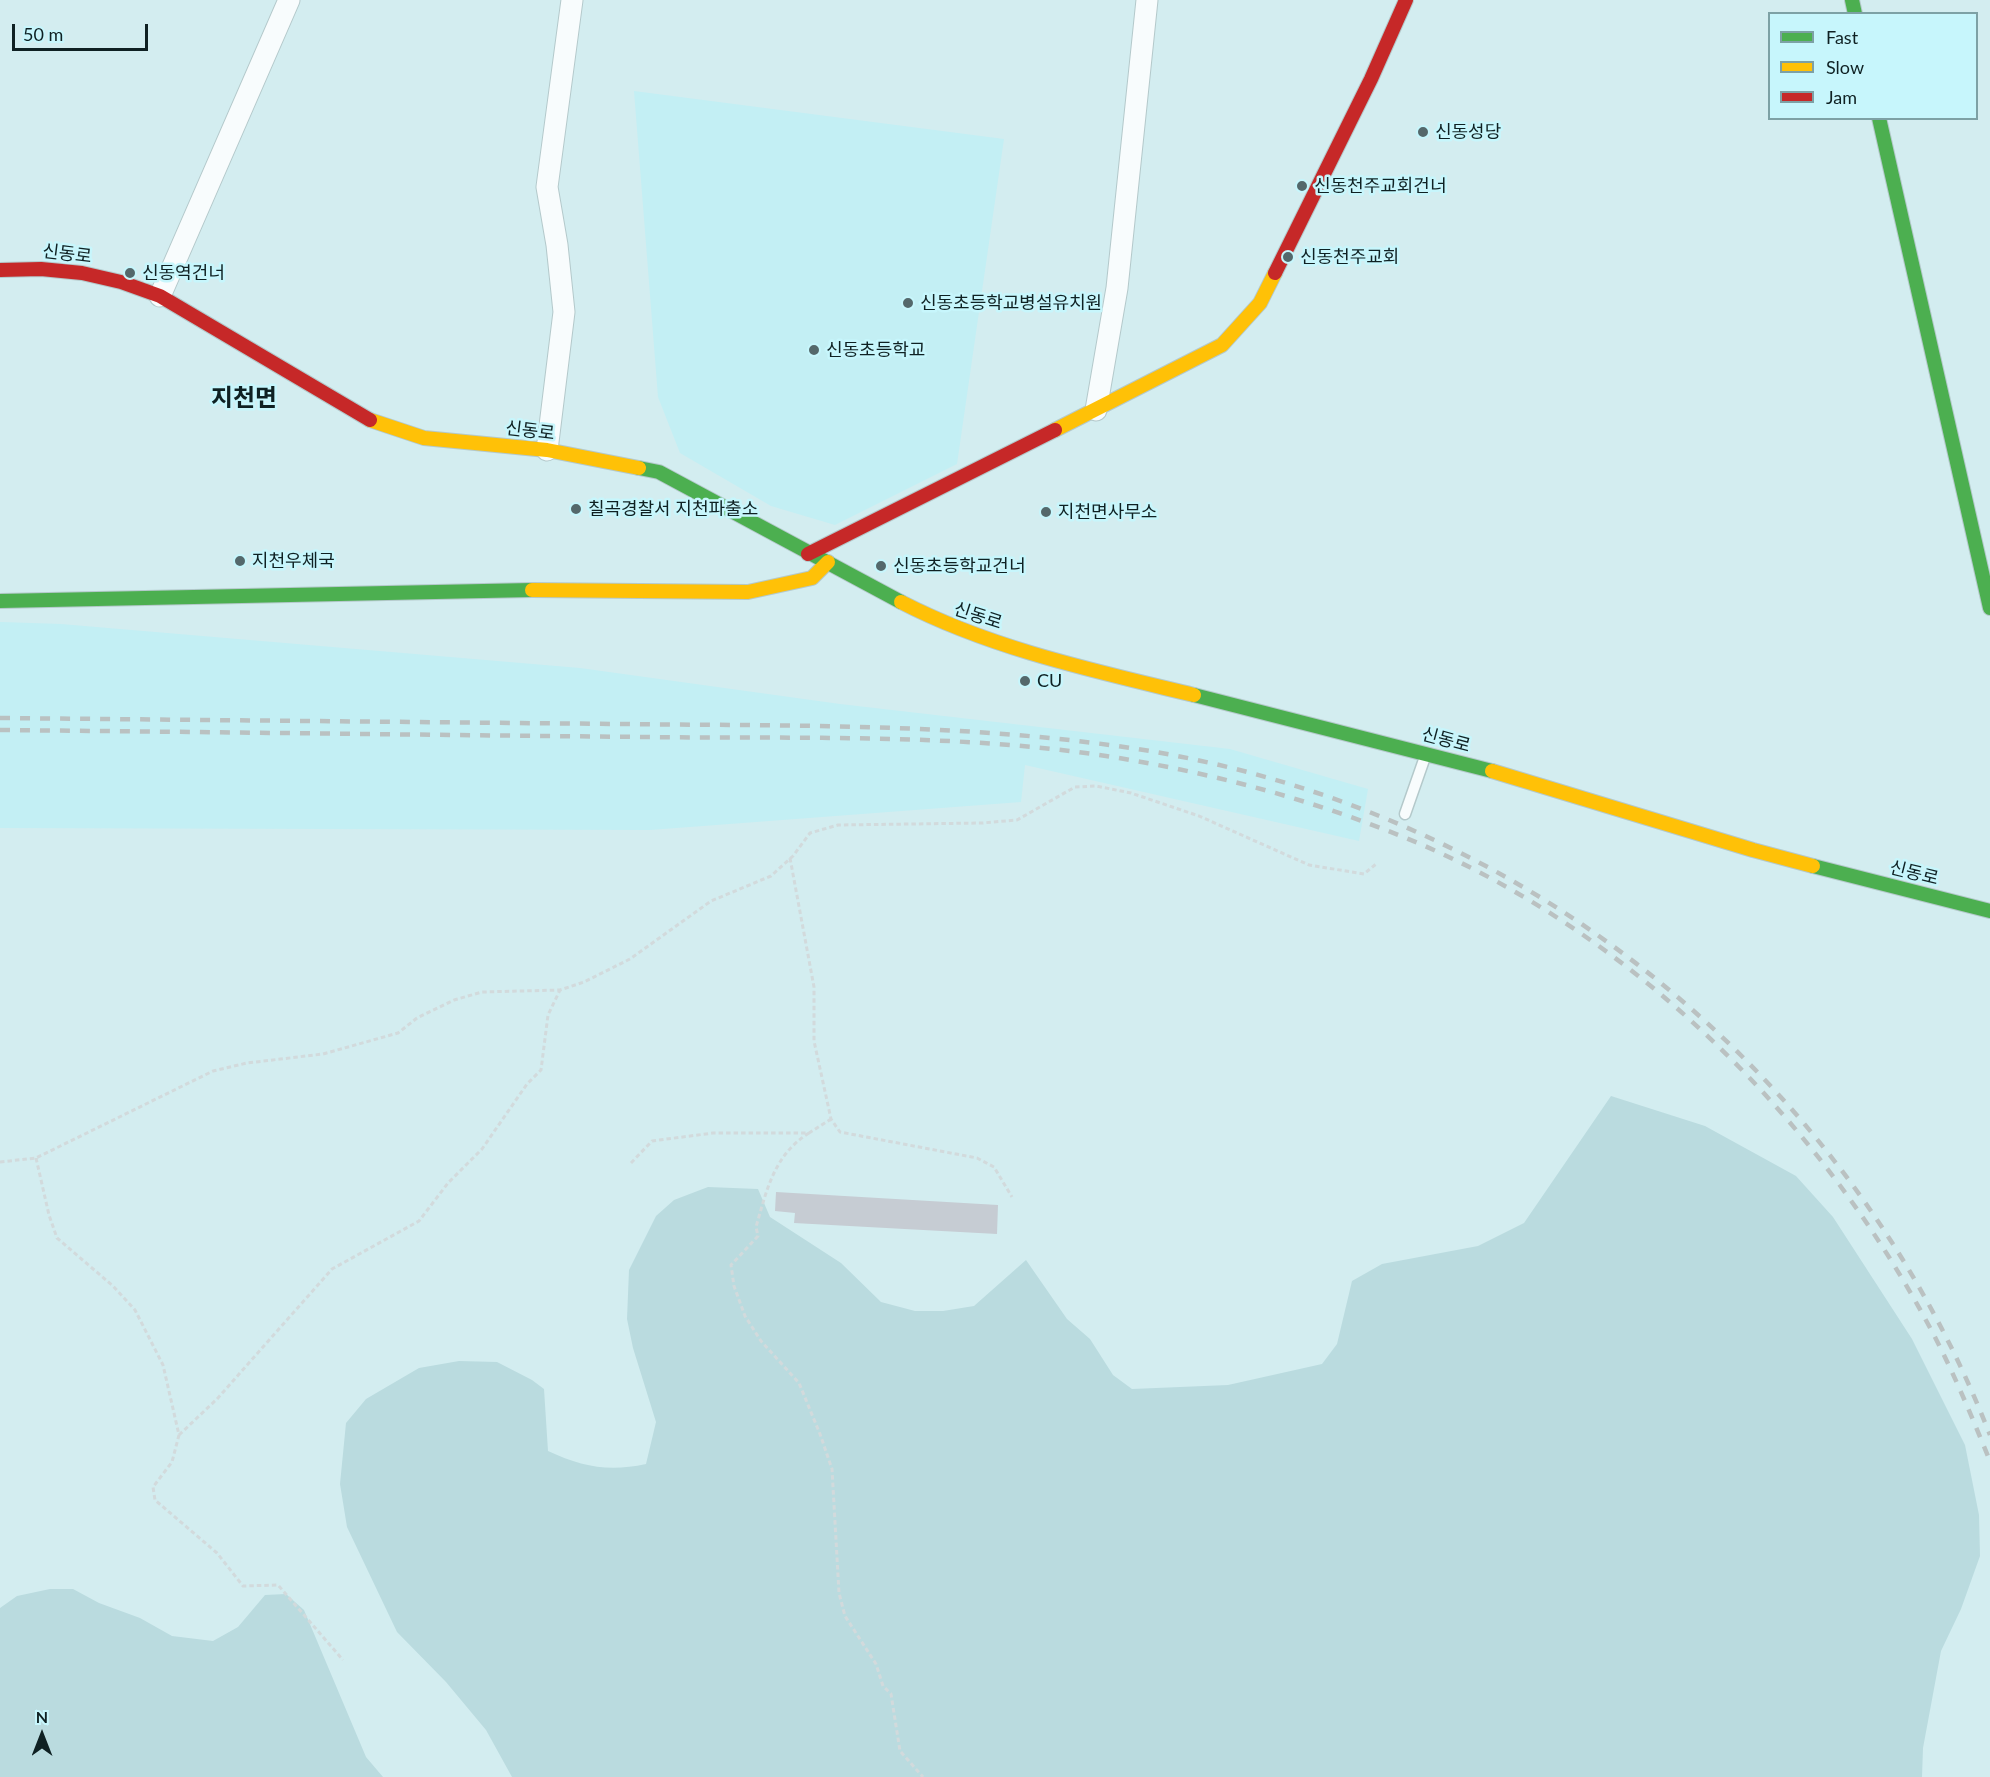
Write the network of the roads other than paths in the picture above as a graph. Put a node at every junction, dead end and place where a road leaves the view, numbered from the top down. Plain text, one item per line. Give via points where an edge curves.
1 (289, 0) edge
2 (572, 0) edge
3 (1148, 0) edge
4 (1406, 0) edge
5 (1879, 120) edge
6 (0, 270) edge
7 (160, 296) junction
8 (1096, 410) junction
9 (547, 450) junction
10 (808, 554) junction
11 (828, 562) junction
12 (0, 601) edge
13 (1990, 608) edge
14 (1426, 754) junction
15 (1406, 813) dead end
16 (1990, 911) edge

1 - 7 street
2 - 9 street via 547,187 564,312
3 - 8 street via 1117,288
4 - 8 street via 1371,80 1260,303 1222,345
5 - 13 street
6 - 7 street, 신동로 via 72,272 124,281
7 - 9 street, 신동로 via 369,420 424,438
8 - 10 street
9 - 10 street, 신동로 via 659,472
10 - 11 street, 신동로
11 - 12 street via 812,578 748,592 479,590
11 - 14 street, 신동로 via 941,623 1074,666
14 - 15 lane
14 - 16 street, 신동로 via 1522,779 1753,850

